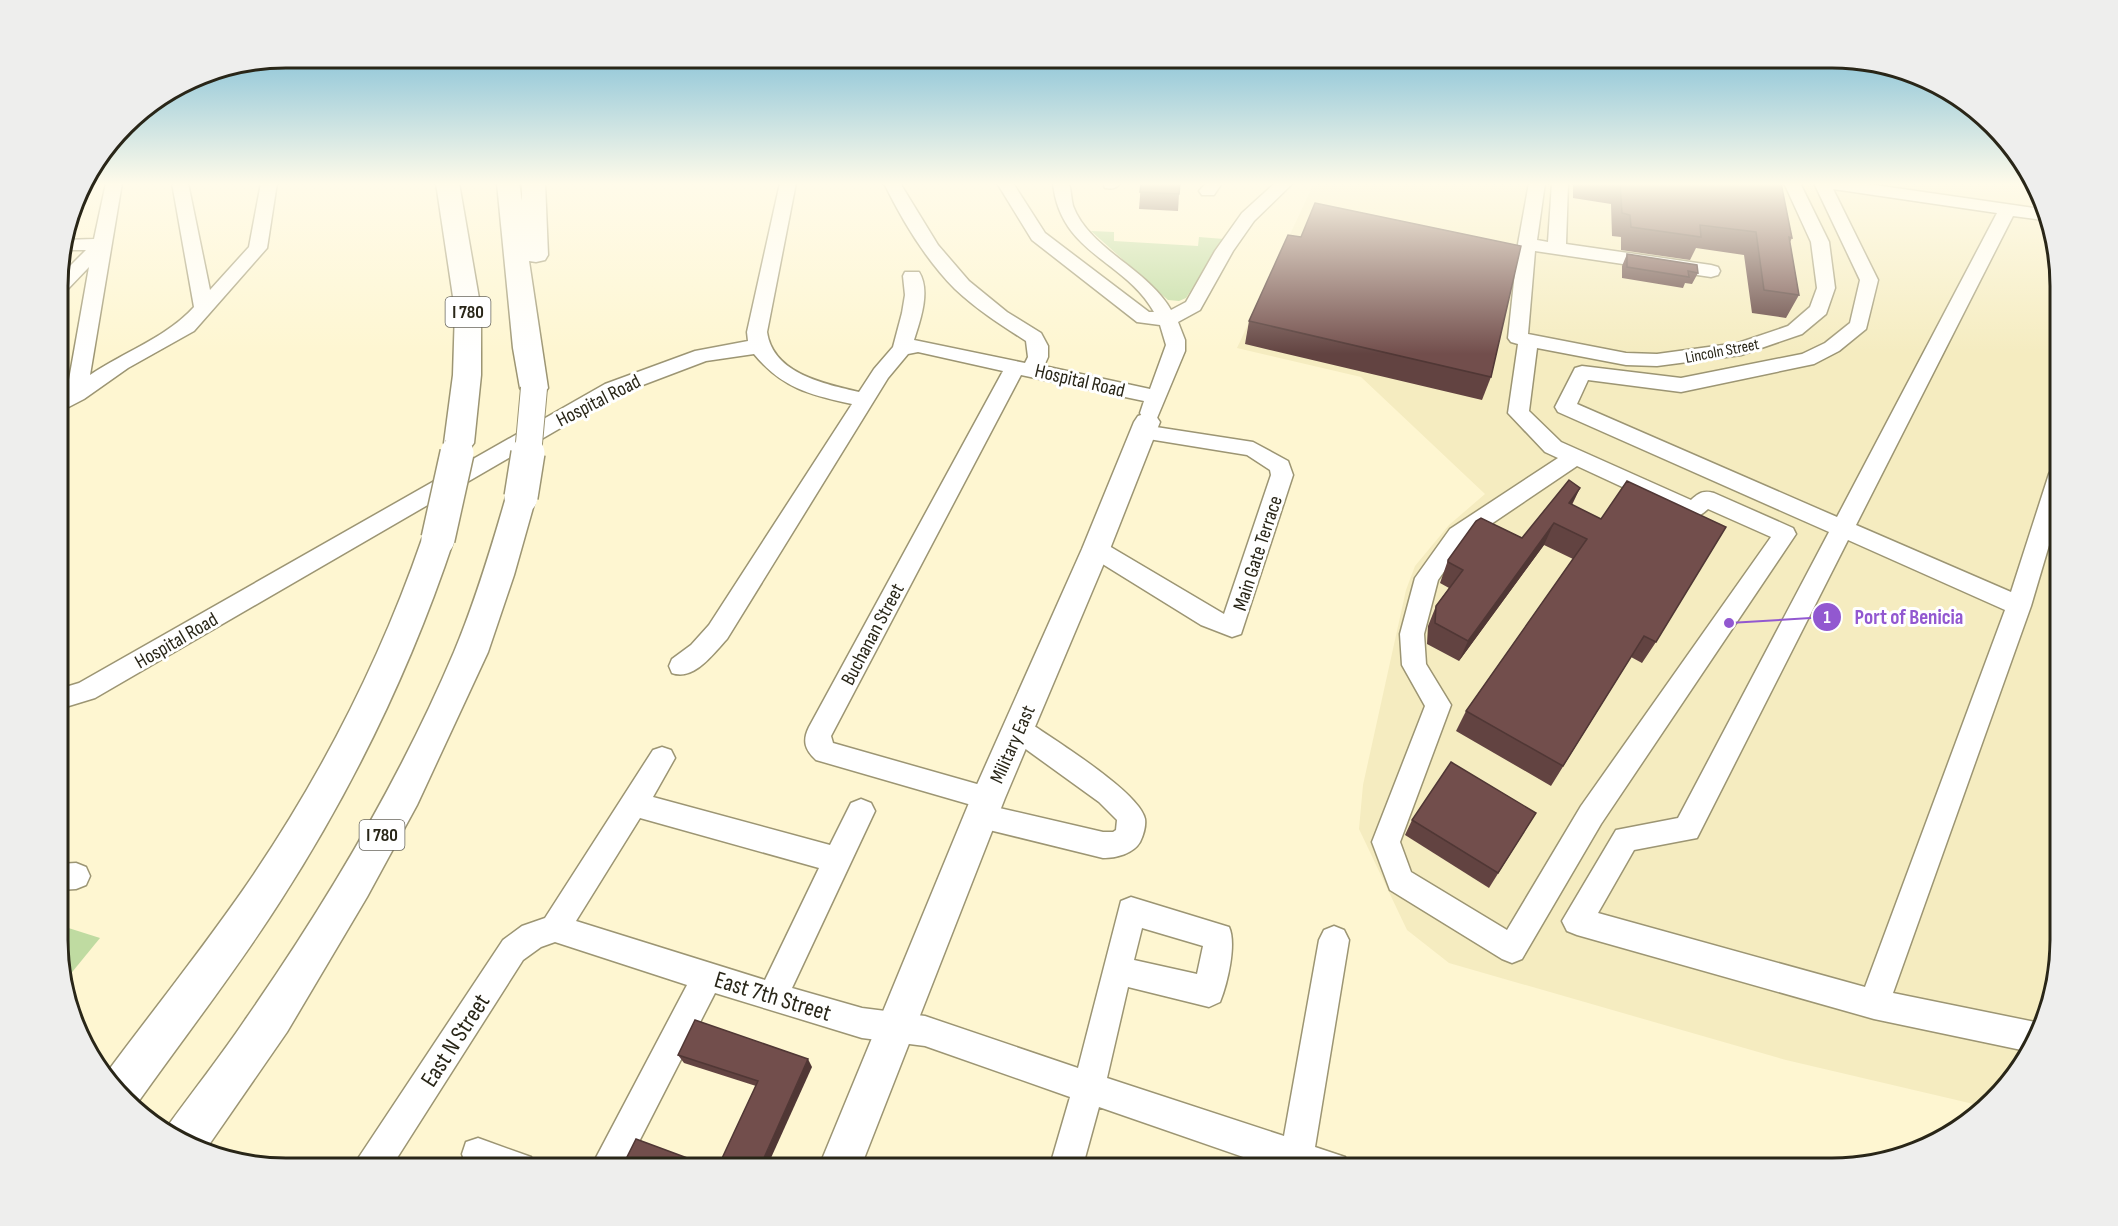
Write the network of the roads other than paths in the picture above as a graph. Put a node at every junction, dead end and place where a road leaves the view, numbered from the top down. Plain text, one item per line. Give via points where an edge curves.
1 (103, 240) edge
2 (191, 240) edge
3 (259, 240) edge
4 (456, 240) edge
5 (515, 240) edge
6 (536, 240) edge
7 (777, 240) edge
8 (926, 240) edge
9 (1043, 240) edge
10 (1089, 240) edge
11 (1232, 240) edge
12 (1528, 240) edge
13 (1557, 240) edge
14 (1819, 240) edge
15 (1850, 240) edge
16 (1991, 240) edge
17 (102, 244) junction
18 (1527, 244) junction
19 (72, 245) edge
20 (1557, 249) junction
21 (1711, 271) dead end
22 (912, 276) dead end
23 (68, 278) edge
24 (204, 308) junction
25 (1168, 319) junction
26 (1523, 339) junction
27 (759, 347) junction
28 (903, 349) junction
29 (1024, 368) junction
30 (534, 388) junction
31 (77, 394) junction
32 (68, 400) edge
33 (866, 400) junction
34 (1148, 417) junction
35 (1575, 457) junction
36 (2050, 509) edge
37 (1843, 529) junction
38 (1096, 549) junction
39 (2019, 606) junction
40 (681, 666) dead end
41 (68, 696) edge
42 (1018, 729) junction
43 (662, 758) dead end
44 (634, 804) junction
45 (985, 807) junction
46 (861, 811) dead end
47 (838, 860) junction
48 (555, 928) junction
49 (1334, 940) dead end
50 (1117, 970) junction
51 (708, 976) junction
52 (772, 997) junction
53 (1874, 1004) junction
54 (898, 1026) junction
55 (2029, 1036) edge
56 (123, 1086) edge
57 (1089, 1089) junction
58 (188, 1136) edge
59 (478, 1154) dead end
60 (378, 1158) edge
61 (489, 1158) edge
62 (613, 1158) edge
63 (844, 1158) edge
64 (1068, 1158) edge
65 (1282, 1158) edge
66 (1297, 1158) edge

1 - 17 street
2 - 24 street
3 - 24 street via 258,248
4 - 56 highway, I 780, bridge via 468,310 467,375 459,443 438,539 419,595 386,674 325,792 267,888
5 - 30 highway, I 780
6 - 30 highway via 541,344
7 - 27 street via 757,332
8 - 29 street via 962,285 987,307 1034,337 1038,357
9 - 25 street via 1144,318
10 - 25 street via 1157,302
11 - 25 street via 1193,306
12 - 18 street
13 - 20 street
14 - 26 street, Lincoln Street via 1826,288 1819,310 1795,330 1741,350 1657,360 1626,359
15 - 37 street via 1869,280 1859,324 1832,347 1807,359 1681,385 1582,373 1565,407
16 - 37 street
17 - 19 street
17 - 23 street
17 - 31 street
18 - 20 street
18 - 26 street
20 - 21 street
22 - 28 street via 913,309
24 - 31 street via 187,327 121,363
25 - 34 street, Military East via 1176,345
26 - 35 street via 1518,413 1553,447
27 - 33 street via 795,381
27 - 41 street, Hospital Road via 706,353 612,389 86,691
28 - 29 street, Hospital Road via 918,346
28 - 33 street via 881,374
29 - 34 street, Hospital Road
29 - 45 street, Buchanan Street via 818,735 818,745 825,752
30 - 58 highway, I 780, bridge via 521,497 503,562 471,651 422,761 271,1019
31 - 32 street
33 - 40 street via 718,632
34 - 38 main road, Military East
34 - 38 street, Main Gate Terrace via 1253,450 1280,466 1282,475 1232,627 1210,618
35 - 35 street via 1693,510 1706,499 1785,534 1592,815 1512,949 1400,881 1386,842 1438,705 1414,665 1412,634 1427,578 1458,535
36 - 39 street
37 - 39 street
37 - 53 street via 1687,829 1626,838 1577,921
38 - 42 main road, Military East
39 - 53 street
42 - 45 main road, Military East
42 - 45 street via 1125,809 1131,819 1129,835 1122,842 1103,845
43 - 44 street
44 - 47 street
44 - 48 street
45 - 54 main road, Military East
46 - 47 street
47 - 52 street
48 - 51 street, East 7th Street
48 - 60 street, East N Street via 532,936 513,950
49 - 66 street
50 - 50 street via 1131,910 1218,937 1209,992
50 - 57 street
51 - 52 street, East 7th Street
51 - 62 street
52 - 54 street, East 7th Street via 862,1023
53 - 55 street
54 - 57 street, East 7th Street via 925,1031
54 - 63 main road, Military East
57 - 64 street
57 - 65 street, East 7th Street
59 - 61 street

